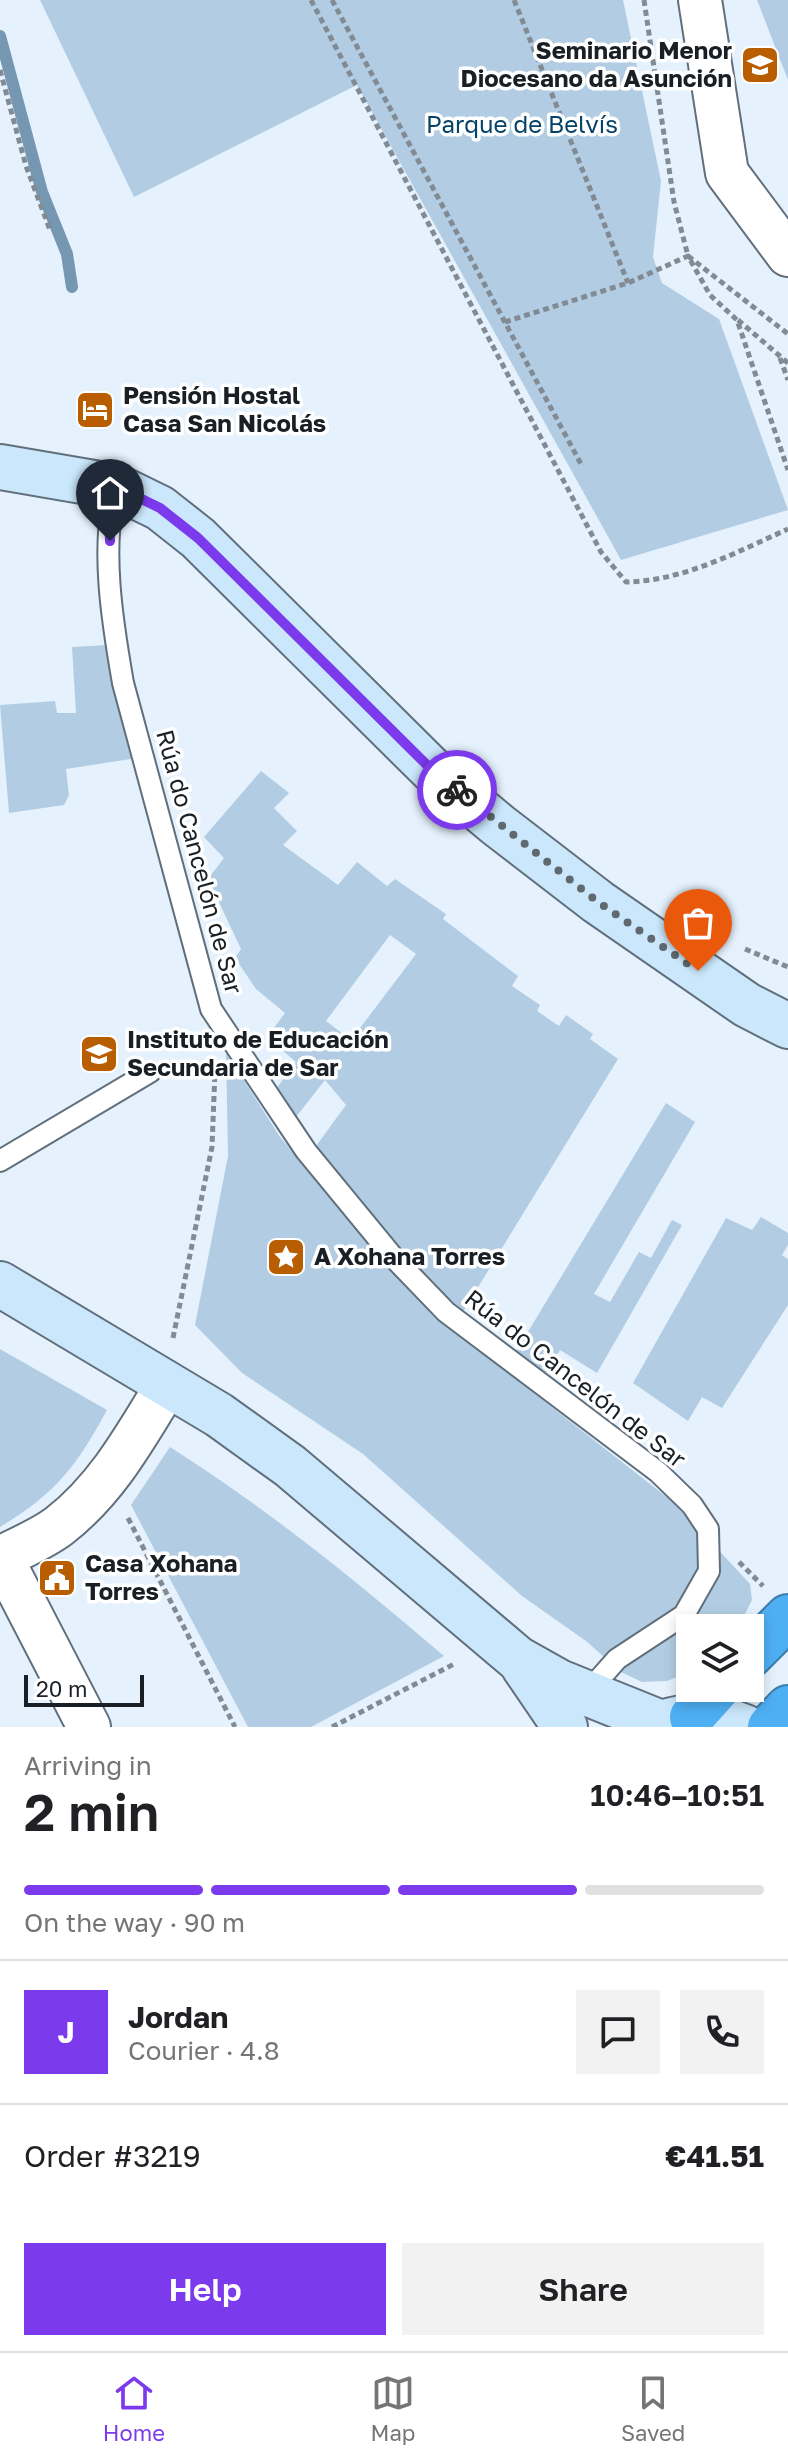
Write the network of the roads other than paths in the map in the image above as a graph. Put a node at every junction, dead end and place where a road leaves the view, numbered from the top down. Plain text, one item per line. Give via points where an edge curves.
1 (700, 0) edge
2 (774, 208) edge
3 (788, 255) edge
4 (0, 467) edge
5 (117, 487) junction
6 (788, 1026) edge
7 (150, 1072) dead end
8 (0, 1161) edge
9 (0, 1284) edge
10 (167, 1385) junction
11 (1, 1558) edge
12 (778, 1604) edge
13 (764, 1630) edge
14 (788, 1708) edge
15 (575, 1711) edge
16 (681, 1714) edge
17 (89, 1727) edge
18 (745, 1727) edge
19 (770, 1727) edge

1 - 2 street via 727,173
2 - 3 street
4 - 5 street
5 - 6 street via 160,508 198,538 431,769 498,825 598,902 747,1005
5 - 15 lane, Rúa do Cancelón de Sar via 109,512 113,629 211,1009 306,1151 394,1258 446,1312 658,1472 708,1529 709,1571 684,1615 617,1659
7 - 8 lane
9 - 10 street
10 - 11 street via 87,1503 57,1528
10 - 15 street via 290,1466
11 - 17 street
12 - 13 highway
14 - 19 highway
15 - 16 street
16 - 18 street

